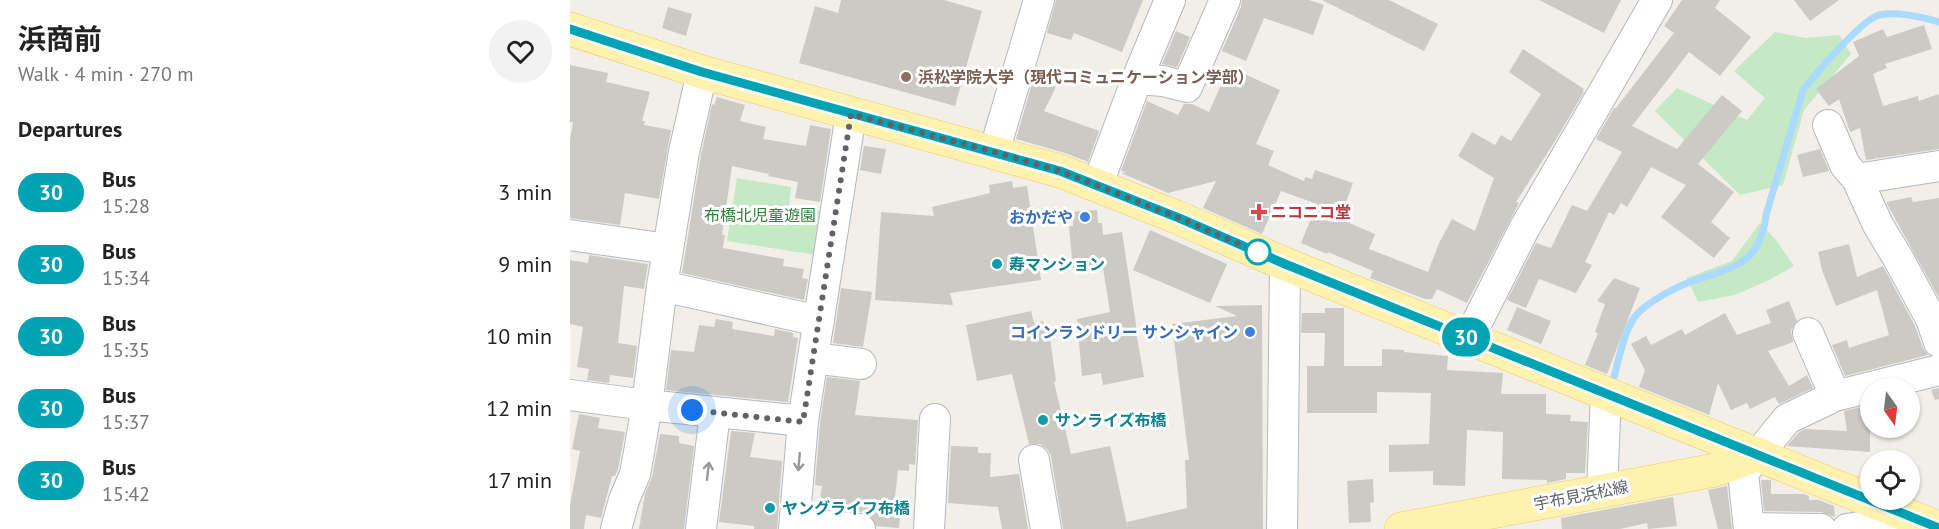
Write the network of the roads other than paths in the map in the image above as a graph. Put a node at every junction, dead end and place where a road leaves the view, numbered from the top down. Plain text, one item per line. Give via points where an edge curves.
1 (1039, 0) edge
2 (1170, 0) edge
3 (1225, 0) edge
4 (1657, 0) edge
5 (570, 29) edge
6 (702, 72) junction
7 (1137, 79) junction
8 (851, 114) junction
9 (1828, 125) dead end
10 (994, 152) junction
11 (1939, 166) edge
12 (1857, 179) junction
13 (1096, 186) junction
14 (570, 234) edge
15 (668, 249) junction
16 (1285, 264) junction
17 (662, 286) junction
18 (819, 321) junction
19 (1808, 333) dead end
20 (1470, 338) junction
21 (1939, 342) edge
22 (813, 358) junction
23 (861, 364) dead end
24 (1939, 370) edge
25 (1606, 393) junction
26 (570, 395) edge
27 (1835, 396) junction
28 (647, 405) junction
29 (715, 413) junction
30 (935, 419) dead end
31 (803, 422) junction
32 (1759, 454) junction
33 (1034, 460) dead end
34 (1602, 491) junction
35 (1904, 514) junction
36 (795, 526) edge
37 (1939, 528) edge
38 (616, 529) edge
39 (701, 529) edge
40 (860, 529) edge
41 (929, 529) edge
42 (1046, 529) edge
43 (1282, 529) edge
44 (1401, 529) edge
45 (1750, 529) edge
46 (1821, 529) edge
47 (1847, 529) edge

1 - 10 street
2 - 7 street
3 - 7 street via 1187,87
4 - 20 street via 1527,224
5 - 6 main road
6 - 8 main road
6 - 15 street
7 - 13 street
8 - 10 main road
8 - 18 street
9 - 12 street via 1845,165
10 - 13 main road
11 - 12 street
12 - 21 street via 1931,319
13 - 16 main road
14 - 15 street
15 - 17 street
16 - 20 main road
16 - 43 street
17 - 18 street
17 - 28 street
18 - 22 street
19 - 27 street
20 - 25 main road
22 - 23 street
22 - 31 street
24 - 27 street
25 - 32 main road
25 - 34 street
26 - 28 street
27 - 32 street via 1786,419
28 - 29 street
28 - 38 street via 635,474
29 - 31 street
39 -> 29 street
30 - 41 street
31 -> 36 street
32 - 34 main road, 宇布見浜松線 via 1715,470
32 - 35 main road
32 - 45 street via 1743,472
33 - 42 street
34 - 44 main road, 宇布見浜松線
35 - 37 main road
35 - 47 street
36 - 40 street
45 - 46 street

